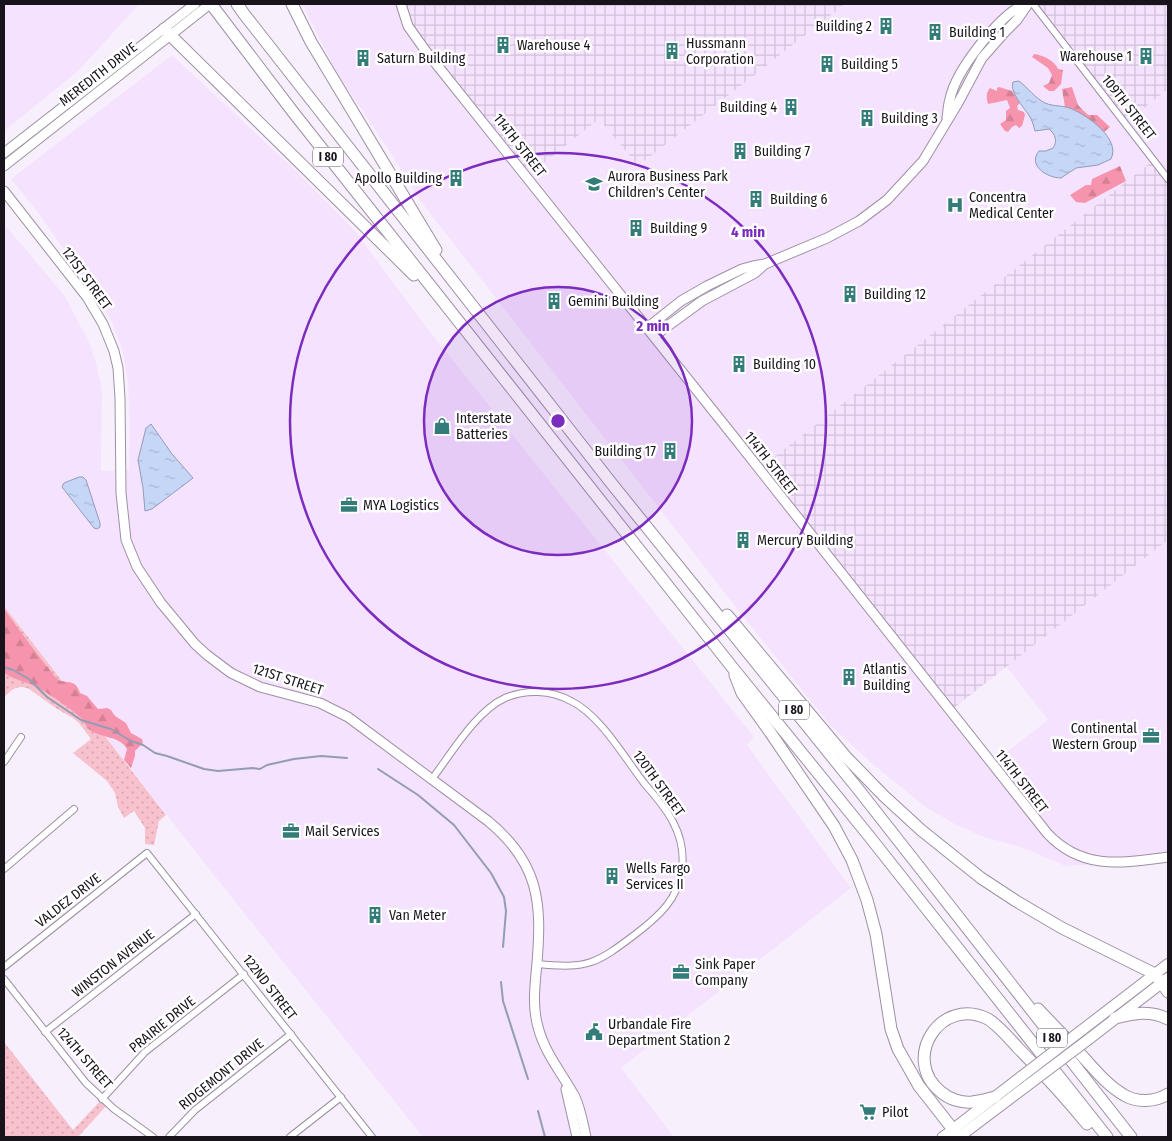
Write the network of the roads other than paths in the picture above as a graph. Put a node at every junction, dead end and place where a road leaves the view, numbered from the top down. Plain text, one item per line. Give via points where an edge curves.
1 (195, 4) edge
2 (211, 4) edge
3 (238, 4) edge
4 (292, 4) edge
5 (401, 4) edge
6 (1024, 4) edge
7 (1028, 4) edge
8 (1033, 4) edge
9 (188, 15) junction
10 (167, 32) junction
11 (947, 119) junction
12 (4, 152) edge
13 (4, 166) edge
14 (1168, 179) edge
15 (4, 191) edge
16 (765, 264) junction
17 (462, 294) junction
18 (448, 308) junction
19 (647, 328) junction
20 (654, 336) junction
21 (612, 484) junction
22 (732, 667) junction
23 (21, 737) dead end
24 (4, 762) edge
25 (432, 779) junction
26 (74, 809) dead end
27 (147, 853) joint
28 (1168, 857) edge
29 (4, 869) edge
30 (196, 914) junction
31 (974, 939) junction
32 (537, 964) junction
33 (1168, 964) edge
34 (4, 967) edge
35 (244, 974) junction
36 (4, 979) edge
37 (1163, 982) edge
38 (1116, 1018) junction
39 (1168, 1019) edge
40 (45, 1032) junction
41 (291, 1034) junction
42 (1085, 1034) junction
43 (563, 1079) junction
44 (1025, 1080) junction
45 (1168, 1094) edge
46 (341, 1097) junction
47 (995, 1097) junction
48 (102, 1099) junction
49 (957, 1135) edge
50 (153, 1137) edge
51 (169, 1137) edge
52 (290, 1137) edge
53 (372, 1137) edge
54 (577, 1137) edge
55 (586, 1137) edge
56 (942, 1137) edge
57 (1098, 1137) edge
58 (1107, 1137) edge
59 (1131, 1137) edge

1 - 9 street, MEREDITH DRIVE
2 - 9 street, MEREDITH DRIVE
2 - 18 highway, I 80
3 - 17 highway, I 80
4 - 17 highway via 311,42
5 - 19 street, 114TH STREET via 408,26 421,44
6 - 11 street via 996,26 972,56 950,98
7 - 11 street via 982,58
8 - 14 street, 109TH STREET
9 - 10 street, MEREDITH DRIVE
10 - 12 street, MEREDITH DRIVE
10 - 13 street, MEREDITH DRIVE
10 - 18 highway
11 - 16 street via 923,161 887,200 843,230
15 - 25 street, 121ST STREET via 87,297 109,337 120,382 121,493 126,540 152,591 195,644 225,669 260,687 334,710
16 - 19 street via 742,269 707,286 681,301
16 - 20 street via 755,273 702,301
17 - 21 highway, I 80
18 - 22 highway, I 80
19 - 20 street, 114TH STREET
20 - 28 street, 114TH STREET via 1052,839 1078,855 1104,862
21 - 31 highway, I 80
21 - 37 highway via 674,551 846,757 905,816 958,860 1016,901
22 - 49 highway via 742,694 834,826 852,860 876,934 891,1029 898,1050 919,1086
22 - 58 highway, I 80
23 - 24 street
25 - 32 street, 121ST STREET via 497,828 523,859 538,902
25 - 32 street, 120TH STREET via 480,716 496,703 534,692 554,694 573,702 595,719 672,820 680,838 683,858 679,885 667,906 614,951 598,960 570,967
26 - 29 street
27 - 30 street, 122ND STREET
27 - 34 street, VALDEZ DRIVE
30 - 35 street, 122ND STREET
30 - 40 street, WINSTON AVENUE
31 - 45 highway via 1114,1088 1138,1100
31 - 59 highway, I 80
32 - 43 street, 121ST STREET via 534,999 537,1025 546,1051
33 - 37 main road
35 - 41 street, 122ND STREET
35 - 48 street, PRAIRIE DRIVE via 145,1052
36 - 40 street, 124TH STREET
37 - 38 main road
37 - 42 main road
38 - 39 highway via 1144,1012
38 - 42 main road
40 - 48 street, 124TH STREET
41 - 46 street, 122ND STREET
41 - 51 street, RIDGEMONT DRIVE via 195,1110
42 - 44 main road, bridge
43 - 54 street, 121ST STREET
43 - 55 street, 121ST STREET via 581,1112
44 - 47 main road
44 - 49 main road
46 - 52 street
46 - 53 street, 122ND STREET
47 - 49 main road
47 - 57 highway via 971,1102 947,1097 927,1076 924,1056 928,1038 944,1021 965,1014 993,1023 1057,1087
48 - 50 street, 124TH STREET
49 - 56 street

